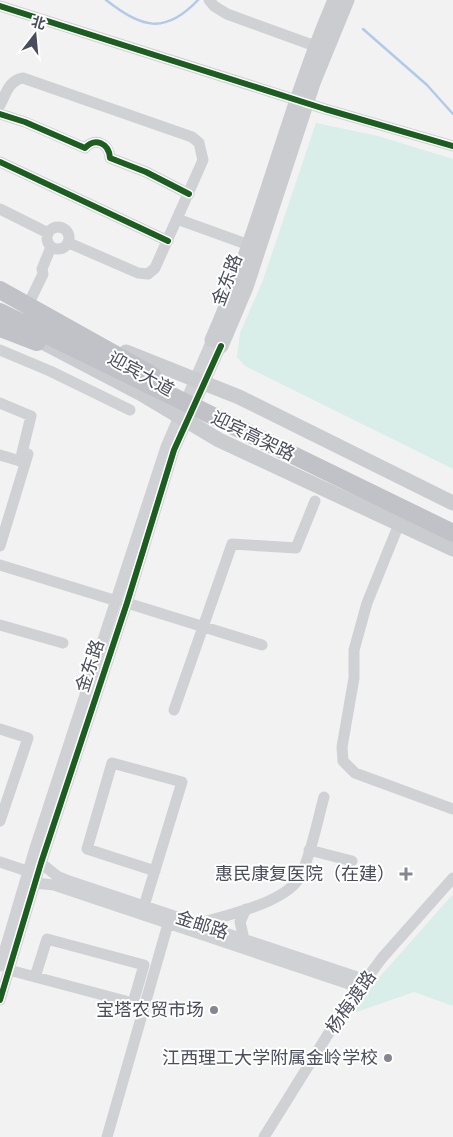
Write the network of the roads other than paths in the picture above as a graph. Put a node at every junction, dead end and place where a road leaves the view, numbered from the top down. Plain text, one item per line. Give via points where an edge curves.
1 (335, 0) edge
2 (347, 0) edge
3 (212, 3) edge
4 (0, 6) edge
5 (315, 46) junction
6 (302, 101) junction
7 (0, 105) edge
8 (0, 114) edge
9 (453, 146) edge
10 (0, 162) edge
11 (189, 194) junction
12 (0, 209) edge
13 (177, 219) junction
14 (48, 233) junction
15 (168, 241) junction
16 (60, 246) junction
17 (249, 246) junction
18 (0, 290) edge
19 (0, 303) edge
20 (27, 307) junction
21 (0, 312) edge
22 (0, 322) edge
23 (0, 328) edge
24 (216, 343) junction
25 (0, 350) edge
26 (152, 375) junction
27 (199, 382) junction
28 (0, 403) edge
29 (130, 410) dead end
30 (185, 414) junction
31 (28, 454) dead end
32 (0, 455) edge
33 (315, 501) dead end
34 (453, 503) edge
35 (453, 522) edge
36 (399, 524) junction
37 (453, 533) edge
38 (0, 546) edge
39 (453, 549) edge
40 (0, 565) edge
41 (122, 602) junction
42 (0, 625) edge
43 (203, 626) junction
44 (63, 644) dead end
45 (262, 645) dead end
46 (174, 710) dead end
47 (0, 729) edge
48 (324, 797) dead end
49 (453, 809) edge
50 (0, 822) edge
51 (309, 850) junction
52 (352, 861) dead end
53 (0, 862) edge
54 (41, 863) junction
55 (28, 871) junction
56 (155, 871) junction
57 (453, 878) edge
58 (35, 883) junction
59 (144, 906) junction
60 (246, 909) junction
61 (169, 919) junction
62 (198, 924) junction
63 (244, 939) junction
64 (5, 968) edge
65 (35, 977) junction
66 (363, 984) junction
67 (0, 1000) edge
68 (108, 1137) edge
69 (264, 1137) edge

1 - 5 main road, 金东路
2 - 6 main road, 金东路
3 - 5 street via 243,20
4 - 6 street
5 - 6 main road, 金东路
6 - 9 street
6 - 17 main road, 金东路
6 - 24 main road, 金东路 via 246,287
7 - 11 street via 10,85 23,78 192,137 199,143 203,160
8 - 11 street via 84,148 92,142 101,143 108,148 110,158
10 - 15 street
11 - 13 street
12 - 14 street
13 - 15 street
13 - 17 street
14 - 16 street via 47,240
14 - 16 street via 54,227 64,228 69,233
15 - 16 street via 155,268 148,274
16 - 20 street via 49,272 43,274
17 - 24 main road, 金东路
18 - 20 main road, 迎宾大道
18 - 26 highway
19 - 26 highway, 迎宾高架路
20 - 27 main road, 迎宾大道 via 156,366
21 - 30 highway, 迎宾高架路
22 - 30 main road, 迎宾大道
23 - 30 highway
24 - 27 street, 金东路
25 - 29 street
26 - 35 highway, 迎宾高架路
27 - 30 street, 金东路
27 - 34 main road, 迎宾大道 via 239,397
28 - 32 street via 31,416 20,460
30 - 36 main road, 迎宾大道 via 219,440
30 - 37 highway, 迎宾高架路
30 - 41 street, 金东路 via 166,447
31 - 38 street
33 - 43 street via 296,548 232,544
36 - 39 main road, 迎宾大道
36 - 49 street via 367,603 354,650 354,678 342,747 343,760 355,774
40 - 41 street
41 - 43 street
41 - 54 street, 金东路
41 - 55 street, 金东路
42 - 44 street
43 - 45 street
43 - 46 street
47 - 50 street via 28,738
48 - 51 street
51 - 52 street
51 - 60 street via 300,877 280,895
53 - 55 street
54 - 58 street, 金东路
54 - 59 street, 金邮路 via 57,876
55 - 64 street, 金东路
56 - 56 street via 182,782 112,763 87,849
56 - 59 street
57 - 66 street, 杨梅渡路
58 - 61 street, 金邮路 via 54,885
58 - 64 street, 金东路
59 - 61 street, 金邮路
60 - 62 street
60 - 63 street via 240,922
61 - 62 street, 金邮路
61 - 66 street, 金邮路
61 - 68 street
62 - 63 street, 金邮路
63 - 66 street, 金邮路
64 - 65 street
64 - 67 street, 金东路
65 - 65 street via 133,1003 144,965 47,939
66 - 69 street, 杨梅渡路

